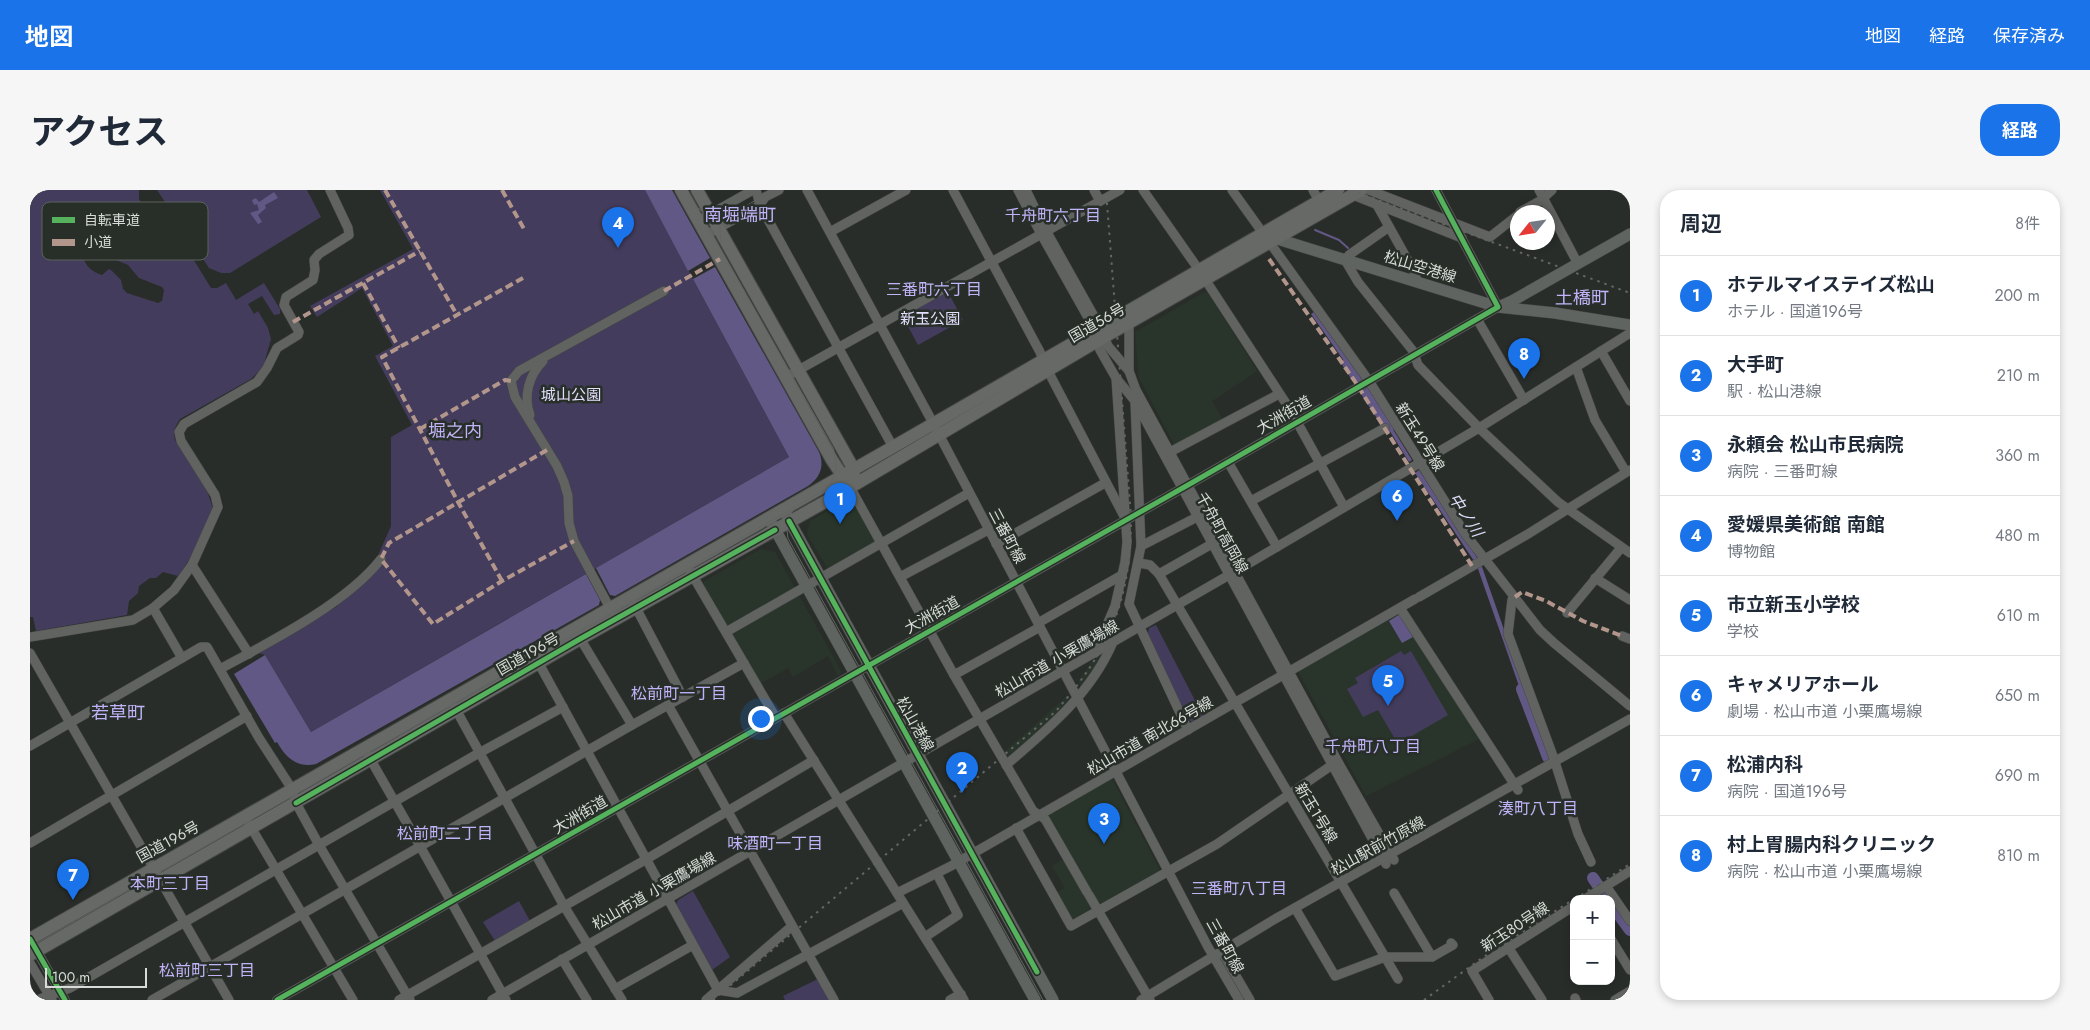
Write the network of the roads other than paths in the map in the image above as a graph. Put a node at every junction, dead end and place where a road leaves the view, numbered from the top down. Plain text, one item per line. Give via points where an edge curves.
1 (330, 190) edge
2 (681, 190) edge
3 (697, 190) edge
4 (755, 190) edge
5 (779, 190) edge
6 (807, 190) edge
7 (906, 190) edge
8 (953, 190) edge
9 (1018, 190) edge
10 (1026, 190) edge
11 (1094, 190) edge
12 (1120, 190) edge
13 (1144, 190) edge
14 (1232, 190) edge
15 (1312, 190) edge
16 (1338, 190) edge
17 (1369, 190) edge
18 (1435, 190) edge
19 (1441, 190) edge
20 (1552, 190) edge
21 (1628, 190) edge
22 (1357, 192) edge
23 (1541, 194) edge
24 (1630, 194) edge
25 (1100, 201) junction
26 (1319, 201) junction
27 (760, 204) junction
28 (1377, 205) junction
29 (1534, 205) edge
30 (710, 214) junction
31 (698, 221) junction
32 (1510, 221) edge
33 (1454, 223) junction
34 (1389, 227) junction
35 (718, 229) junction
36 (830, 232) junction
37 (1044, 233) junction
38 (1630, 234) edge
39 (706, 235) junction
40 (1460, 237) junction
41 (1269, 239) junction
42 (1345, 260) junction
43 (992, 263) junction
44 (1578, 264) junction
45 (1202, 275) junction
46 (1416, 281) junction
47 (664, 291) dead end
48 (1495, 302) junction
49 (1477, 319) junction
50 (1129, 324) junction
51 (880, 325) junction
52 (1630, 325) edge
53 (1630, 333) edge
54 (1099, 334) junction
55 (839, 348) junction
56 (1601, 351) junction
57 (548, 355) junction
58 (1415, 356) junction
59 (1046, 365) junction
60 (1576, 367) junction
61 (798, 370) junction
62 (518, 371) junction
63 (1129, 371) junction
64 (531, 375) junction
65 (786, 377) junction
66 (1116, 378) junction
67 (1365, 383) junction
68 (1279, 394) junction
69 (1137, 396) junction
70 (1524, 400) junction
71 (1630, 401) edge
72 (1297, 421) junction
73 (535, 428) junction
74 (1385, 428) dead end
75 (1478, 428) junction
76 (936, 429) junction
77 (892, 447) junction
78 (1170, 452) junction
79 (832, 460) junction
80 (1228, 462) junction
81 (1321, 464) junction
82 (1416, 465) junction
83 (1628, 471) edge
84 (848, 472) junction
85 (1105, 483) junction
86 (824, 485) junction
87 (850, 487) junction
88 (1185, 487) junction
89 (969, 493) junction
90 (1251, 501) junction
91 (1344, 507) junction
92 (783, 508) junction
93 (1568, 508) junction
94 (1141, 512) junction
95 (1201, 516) junction
96 (768, 517) junction
97 (1126, 520) junction
98 (789, 522) junction
99 (775, 530) junction
100 (988, 530) junction
101 (881, 542) junction
102 (1215, 542) junction
103 (996, 544) junction
104 (1142, 546) junction
105 (1277, 547) junction
106 (1621, 548) junction
107 (1630, 553) edge
108 (381, 559) dead end
109 (1480, 561) junction
110 (1139, 563) junction
111 (192, 565) junction
112 (690, 570) junction
113 (1232, 573) junction
114 (1159, 574) junction
115 (1122, 575) junction
116 (820, 577) junction
117 (900, 578) junction
118 (1595, 578) junction
119 (1016, 582) junction
120 (806, 586) junction
121 (1515, 597) junction
122 (1630, 600) edge
123 (632, 602) junction
124 (1177, 605) junction
125 (153, 608) junction
126 (610, 608) junction
127 (1400, 608) junction
128 (1567, 613) dead end
129 (1039, 625) junction
130 (1141, 626) junction
131 (929, 630) junction
132 (726, 632) junction
133 (577, 634) junction
134 (30, 637) edge
135 (1113, 642) junction
136 (30, 653) edge
137 (1095, 653) junction
138 (249, 654) junction
139 (182, 658) junction
140 (536, 658) junction
141 (744, 663) junction
142 (868, 665) junction
143 (220, 669) junction
144 (1064, 672) junction
145 (855, 673) junction
146 (1286, 673) junction
147 (954, 675) junction
148 (683, 697) junction
149 (1078, 699) junction
150 (1235, 702) junction
151 (453, 705) junction
152 (668, 705) junction
153 (1630, 706) edge
154 (563, 707) junction
155 (784, 713) junction
156 (247, 716) junction
157 (776, 718) junction
158 (980, 720) junction
159 (1630, 720) edge
160 (70, 722) junction
161 (632, 725) junction
162 (1630, 726) edge
163 (1188, 730) junction
164 (30, 746) edge
165 (364, 748) junction
166 (586, 751) junction
167 (479, 753) junction
168 (918, 756) junction
169 (370, 760) junction
170 (814, 760) junction
171 (699, 761) junction
172 (1334, 763) junction
173 (904, 764) junction
174 (1006, 765) junction
175 (1556, 765) junction
176 (1116, 772) junction
177 (1516, 788) junction
178 (292, 789) junction
179 (1289, 794) junction
180 (112, 795) junction
181 (503, 798) junction
182 (840, 801) junction
183 (394, 802) junction
184 (296, 803) junction
185 (617, 808) junction
186 (727, 810) junction
187 (1038, 817) junction
188 (248, 822) junction
189 (1016, 828) junction
190 (30, 843) edge
191 (319, 845) junction
192 (420, 846) junction
193 (750, 852) junction
194 (536, 854) junction
195 (972, 854) junction
196 (1388, 859) junction
197 (645, 860) junction
198 (958, 861) junction
199 (1591, 862) dead end
200 (276, 869) junction
201 (1169, 871) junction
202 (1630, 871) edge
203 (156, 874) junction
204 (937, 874) junction
205 (1343, 885) junction
206 (1602, 888) junction
207 (345, 890) junction
208 (897, 893) junction
209 (1394, 893) dead end
210 (1592, 895) edge
211 (667, 899) junction
212 (451, 902) junction
213 (904, 903) junction
214 (564, 906) junction
215 (1570, 908) edge
216 (1297, 911) junction
217 (1099, 912) junction
218 (302, 914) junction
219 (1630, 921) edge
220 (184, 923) junction
221 (792, 926) junction
222 (925, 937) junction
223 (30, 939) edge
224 (377, 944) junction
225 (1452, 944) dead end
226 (588, 945) junction
227 (693, 945) junction
228 (1615, 946) edge
229 (1508, 947) junction
230 (33, 953) edge
231 (480, 954) junction
232 (808, 954) junction
233 (1219, 957) junction
234 (1385, 957) junction
235 (1433, 957) junction
236 (562, 960) junction
237 (30, 963) edge
238 (210, 967) junction
239 (334, 967) junction
240 (1630, 970) edge
241 (1398, 979) dead end
242 (615, 989) junction
243 (718, 990) junction
244 (1630, 992) edge
245 (737, 993) junction
246 (62, 996) edge
247 (50, 997) edge
248 (504, 997) edge
249 (963, 997) edge
250 (405, 999) edge
251 (1147, 999) edge
252 (37, 1000) edge
253 (152, 1000) edge
254 (228, 1000) edge
255 (277, 1000) edge
256 (353, 1000) edge
257 (492, 1000) edge
258 (586, 1000) edge
259 (622, 1000) edge
260 (706, 1000) edge
261 (728, 1000) edge
262 (834, 1000) edge
263 (950, 1000) edge
264 (1035, 1000) edge
265 (1053, 1000) edge
266 (1239, 1000) edge
267 (1250, 1000) edge
268 (1489, 1000) edge
269 (1542, 1000) edge
270 (1615, 1000) edge

1 - 111 street via 349,235 318,254 314,260 313,280 286,297 284,305 298,335 277,348 256,382 184,424 179,432 181,441 216,495 218,507
2 - 31 highway
3 - 30 highway
4 - 27 street
4 - 30 street
5 - 27 street
6 - 36 street, 三番町線
7 - 36 street
8 - 43 street
9 - 37 street, 千舟町高岡線
10 - 37 street, 千舟町高岡線
11 - 25 street
12 - 25 street
13 - 45 street
14 - 41 street, 新玉49号線
15 - 26 street
16 - 26 highway, 国道56号
17 - 33 street
18 - 33 street
19 - 33 street
20 - 23 street
21 - 24 street
22 - 28 street
22 - 41 highway, 国道56号
23 - 29 street via 1540,201
23 - 44 street
25 - 37 street
26 - 41 highway, 国道56号
27 - 35 street
27 - 55 street
28 - 34 street
28 - 40 street
30 - 31 street
30 - 35 highway
31 - 39 highway
32 - 33 street via 1490,237
33 - 40 street
33 - 48 street via 1497,298
34 - 42 street
34 - 46 street via 1416,275
35 - 39 street
35 - 61 highway
36 - 51 street, 三番町線
37 - 43 street
37 - 54 street, 千舟町高岡線
38 - 44 main road
39 - 65 highway
40 - 48 street
41 - 42 main road, 松山空港線
41 - 45 highway, 国道56号
41 - 67 street, 新玉49号線
42 - 46 main road, 松山空港線
42 - 58 street
43 - 51 street
43 - 59 street
44 - 48 main road via 1512,301
45 - 50 highway, 国道56号
45 - 54 highway, 国道56号
45 - 68 street
46 - 48 main road, 松山空港線
47 - 57 street
48 - 49 street, 大洲街道
48 - 52 main road, 松山空港線
49 - 58 street, 大洲街道
49 - 70 street
50 - 54 highway, 国道56号
50 - 63 street
51 - 55 street
51 - 76 street, 三番町線
53 - 56 street, 松山市道 小栗鷹場線
54 - 59 highway, 国道56号
54 - 63 street, 千舟町高岡線
54 - 66 street, 千舟町高岡線 via 1100,350
55 - 61 street
55 - 77 street
56 - 60 street, 松山市道 小栗鷹場線
56 - 71 street
57 - 62 street
57 - 64 street
58 - 67 street, 大洲街道
58 - 75 street via 1418,365
59 - 76 highway, 国道56号
59 - 85 street
60 - 70 street, 松山市道 小栗鷹場線
60 - 83 street via 1595,420
61 - 65 street
61 - 84 highway
62 - 64 street via 524,370
62 - 73 street via 511,381 512,389
63 - 69 street, 千舟町高岡線
64 - 73 street via 527,397
65 - 79 highway
66 - 69 street, 千舟町高岡線
66 - 97 street
67 - 72 street, 大洲街道
67 - 82 street, 新玉49号線
68 - 72 street
68 - 78 street
69 - 78 street, 千舟町高岡線
69 - 88 street, 千舟町高岡線
69 - 94 street via 1137,473
70 - 75 street, 松山市道 小栗鷹場線
72 - 80 street, 大洲街道
72 - 81 street
73 - 126 street via 564,482 572,534
74 - 81 street
75 - 82 street, 松山市道 小栗鷹場線
75 - 93 street
76 - 77 highway, 国道56号
76 - 87 highway, 国道56号
76 - 89 street, 三番町線
77 - 84 highway, 国道56号
78 - 88 street, 千舟町高岡線
79 - 84 highway
79 - 86 highway via 831,475
80 - 88 street, 大洲街道
80 - 90 street
81 - 90 street
81 - 91 street
82 - 91 street, 松山市道 小栗鷹場線
82 - 109 street, 新玉49号線 via 1466,535
83 - 93 street, 松山市道 南北66号線
84 - 86 highway, 国道196号
84 - 87 highway via 854,478
85 - 97 street
85 - 103 street
86 - 92 highway, 国道196号
87 - 98 highway, 国道196号
87 - 101 street
88 - 94 street, 大洲街道
88 - 95 street, 千舟町高岡線
89 - 100 street, 三番町線
89 - 101 street
90 - 105 street
91 - 105 street, 松山市道 小栗鷹場線
92 - 96 highway, 国道196号
92 - 98 main road, 松山港線
93 - 106 street
93 - 109 street, 松山市道 南北66号線
94 - 97 street, 大洲街道
94 - 104 street
95 - 102 street, 千舟町高岡線
95 - 104 street
96 - 99 main road, 松山港線
96 - 112 highway, 国道196号
97 - 115 street via 1127,542
97 - 119 street, 大洲街道
98 - 99 highway, 国道196号
98 - 116 main road, 松山港線
99 - 112 highway, 国道196号
99 - 120 main road, 松山港線
100 - 103 street, 三番町線
100 - 117 street
101 - 116 street
101 - 117 street
102 - 113 street, 千舟町高岡線
102 - 114 street
103 - 119 street, 三番町線
104 - 110 street
105 - 113 street, 松山市道 小栗鷹場線
106 - 107 street
106 - 118 street
108 - 138 street via 333,602
109 - 121 street, 新玉49号線
109 - 127 street, 松山市道 南北66号線
110 - 114 street via 1150,565
110 - 130 street via 1130,604
111 - 125 street via 174,590
111 - 138 street
112 - 123 highway, 国道196号
112 - 132 street
113 - 124 street, 松山市道 小栗鷹場線
113 - 146 street, 千舟町高岡線
114 - 124 street, 新玉1号線
115 - 129 street
115 - 137 street via 1115,606
116 - 120 street
116 - 142 main road, 松山港線
117 - 131 street
118 - 122 street
118 - 128 street
119 - 129 street, 三番町線
119 - 131 street, 大洲街道
120 - 132 street
120 - 145 main road, 松山港線
121 - 153 street, 新玉49号線 via 1554,644
121 - 175 street via 1508,634
123 - 126 highway, 国道196号
123 - 148 street
124 - 130 street, 松山市道 小栗鷹場線
124 - 150 street, 新玉1号線
125 - 134 street via 133,620
125 - 139 street
126 - 133 highway, 国道196号
127 - 146 street, 松山市道 南北66号線
127 - 177 street
129 - 144 street, 三番町線
129 - 147 street
130 - 135 street, 松山市道 小栗鷹場線
130 - 163 street
131 - 142 street, 大洲街道
131 - 147 street
132 - 141 street
133 - 140 highway, 国道196号
133 - 161 street
135 - 137 street, 松山市道 小栗鷹場線
135 - 149 street
136 - 160 street
137 - 144 street, 松山市道 小栗鷹場線
138 - 143 street
139 - 143 street via 203,646
139 - 160 street
140 - 151 highway, 国道196号
140 - 154 street
141 - 148 street
141 - 157 street
142 - 145 street, 大洲街道
142 - 168 main road, 松山港線
143 - 156 street
144 - 149 street, 三番町線
144 - 158 street, 松山市道 小栗鷹場線
145 - 155 street, 大洲街道
145 - 173 main road, 松山港線
146 - 150 street, 松山市道 南北66号線
146 - 172 street, 千舟町高岡線
147 - 158 street
148 - 152 street
149 - 174 street
149 - 176 street, 三番町線
150 - 163 street, 松山市道 南北66号線
150 - 179 street, 新玉1号線
151 - 165 highway, 国道196号
151 - 167 street
151 - 169 highway, 国道196号
152 - 161 street
152 - 171 street
154 - 166 street
154 - 167 street
155 - 157 street, 大洲街道
155 - 170 street
156 - 178 street
156 - 180 street
157 - 171 street, 大洲街道
158 - 168 street, 松山市道 小栗鷹場線
158 - 174 street
159 - 175 street, 松山駅前竹原線
160 - 164 street
160 - 180 street
161 - 166 street
162 - 175 street, 松山駅前竹原線
163 - 176 street, 松山市道 南北66号線
165 - 169 street
165 - 178 highway, 国道196号
166 - 181 street
166 - 185 street
167 - 181 street
167 - 183 street
168 - 173 street, 松山市道 小栗鷹場線
168 - 195 main road, 松山港線
169 - 183 street
169 - 184 highway, 国道196号
170 - 182 street
170 - 186 street
171 - 185 street, 大洲街道
171 - 186 street
172 - 179 street
172 - 196 street, 千舟町高岡線
173 - 182 street, 松山市道 小栗鷹場線
173 - 198 main road, 松山港線
174 - 187 street
175 - 177 street, 松山駅前竹原線
175 - 199 street via 1578,834
176 - 187 street, 松山市道 南北66号線
176 - 201 street, 三番町線
177 - 196 street, 松山駅前竹原線
178 - 184 street
178 - 188 highway, 国道196号
179 - 201 street via 1217,844
179 - 205 street, 新玉1号線
180 - 190 street
180 - 203 street
181 - 192 street
181 - 194 street
182 - 193 street, 松山市道 小栗鷹場線
182 - 208 street
183 - 191 street
183 - 192 street
184 - 188 highway, 国道196号
184 - 191 street
185 - 194 street, 大洲街道
185 - 197 street
186 - 193 street
186 - 197 street
187 - 189 street, 松山市道 南北66号線
187 - 217 street via 1045,819
188 - 200 street
188 - 203 highway, 国道196号
189 - 195 street, 松山市道 南北66号線
189 - 217 street via 1071,926
191 - 200 street
191 - 207 street
192 - 207 street
192 - 212 street
193 - 211 street, 松山市道 小栗鷹場線
193 - 221 street
194 - 212 street, 大洲街道
194 - 214 street
195 - 198 street, 松山市道 南北66号線
195 - 265 main road, 松山港線
196 - 205 street, 松山駅前竹原線
197 - 211 street
197 - 214 street
198 - 204 street, 松山市道 南北66号線
198 - 264 main road, 松山港線
200 - 218 street
200 - 220 street
201 - 217 street
201 - 233 street, 三番町線
202 - 206 street
203 - 220 street
203 - 223 highway, 国道196号
203 - 230 highway, 国道196号
204 - 208 street, 松山市道 南北66号線
204 - 222 street via 958,915
205 - 216 street, 松山駅前竹原線
205 - 234 street, 新玉1号線
206 - 210 street
206 - 219 street
207 - 218 street
207 - 224 street
208 - 213 street
209 - 235 street
211 - 226 street, 松山市道 小栗鷹場線
211 - 227 street
212 - 224 street, 大洲街道
212 - 231 street
213 - 222 street
213 - 232 street
214 - 226 street
214 - 231 street
215 - 229 street, 新玉80号線
216 - 233 street, 松山駅前竹原線
216 - 234 street via 1335,976
217 - 251 street
218 - 238 street
218 - 239 street
220 - 238 street
220 - 246 street
221 - 232 street
221 - 243 street
222 - 249 street
223 - 230 street
224 - 239 street, 大洲街道
224 - 250 street
225 - 235 street
226 - 236 street, 松山市道 小栗鷹場線
226 - 242 street
227 - 242 street
227 - 243 street
228 - 240 street
229 - 268 street, 新玉80号線 via 1472,970
229 - 269 street
230 - 246 street
231 - 248 street
231 - 250 street
232 - 245 street
232 - 262 street
233 - 251 street, 松山駅前竹原線
233 - 266 street, 三番町線
233 - 267 street, 三番町線
234 - 235 street
234 - 241 street, 新玉1号線
236 - 248 street, 松山市道 小栗鷹場線
236 - 258 street
237 - 247 street
238 - 253 street
238 - 254 street
239 - 255 street, 大洲街道
239 - 256 street
242 - 259 street
243 - 245 street
243 - 260 street
244 - 270 street
245 - 261 street
246 - 247 street
247 - 252 street
248 - 257 street, 松山市道 小栗鷹場線
249 - 263 street

